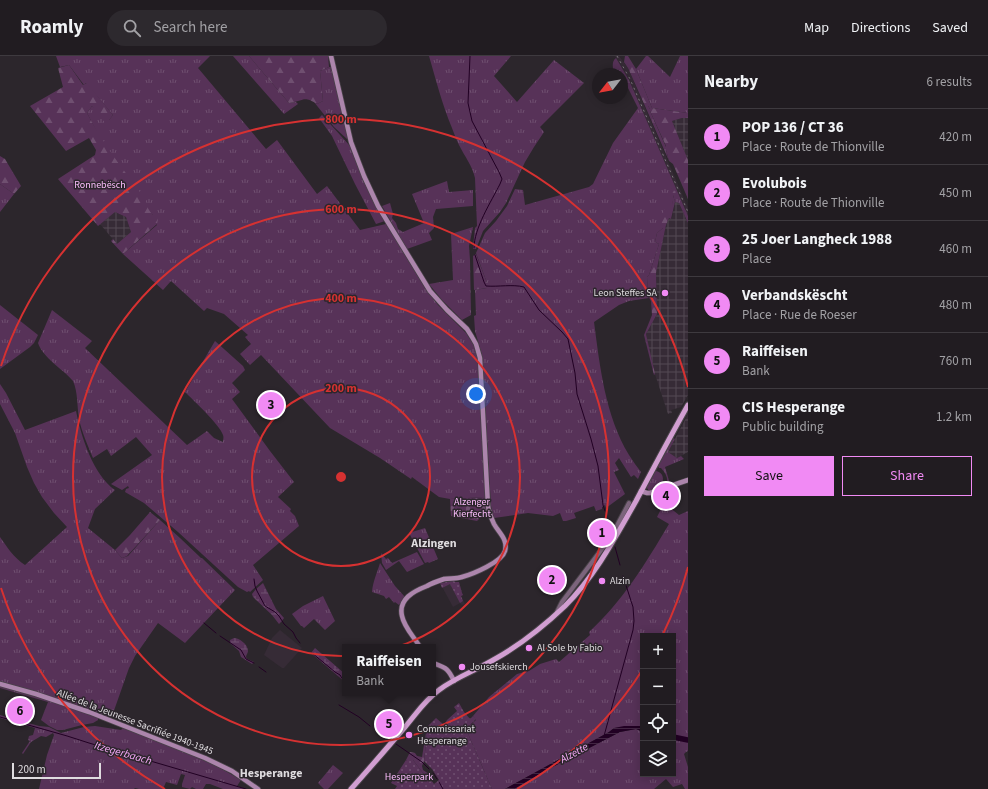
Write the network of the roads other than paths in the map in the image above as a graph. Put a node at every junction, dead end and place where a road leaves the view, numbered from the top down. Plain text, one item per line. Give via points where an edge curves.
1 (331, 56) edge
2 (688, 406) edge
3 (688, 480) edge
4 (641, 491) junction
5 (629, 503) dead end
6 (582, 575) junction
7 (588, 579) junction
8 (556, 614) junction
9 (418, 644) edge
10 (436, 664) edge
11 (454, 681) junction
12 (0, 684) edge
13 (436, 692) edge
14 (432, 696) edge
15 (258, 789) edge
16 (351, 789) edge

1 - 9 main road via 351,142 372,195 430,291 472,337 480,358 489,512 506,546 499,560 478,571 438,581 406,598 401,609 402,617
2 - 4 main road
3 - 4 main road via 650,493
4 - 7 main road via 610,547
5 - 6 street via 611,537
6 - 7 street
6 - 8 street
7 - 8 main road
8 - 11 main road via 505,653
10 - 11 main road via 447,669
11 - 13 main road
12 - 15 main road, Allée de la Jeunesse Sacrifiée 1940-1945 via 89,712 205,758 232,771
14 - 16 main road

